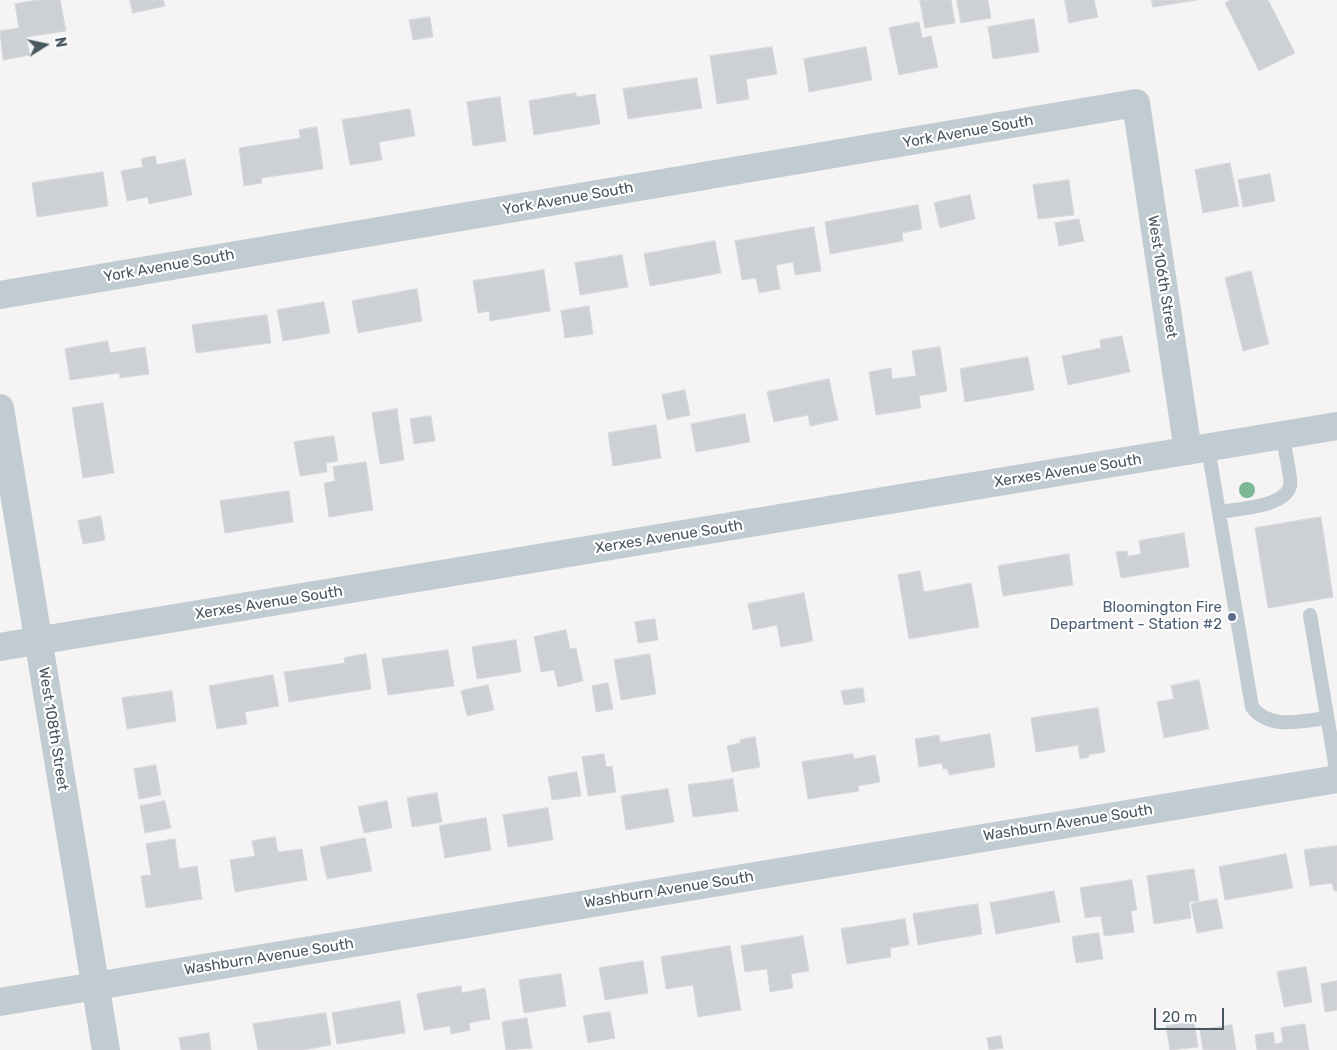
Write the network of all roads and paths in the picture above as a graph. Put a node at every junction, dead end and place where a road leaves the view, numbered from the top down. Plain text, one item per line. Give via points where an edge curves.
1 (1136, 103) joint
2 (0, 294) edge
3 (0, 408) edge
4 (1337, 426) edge
5 (1282, 435) junction
6 (1198, 449) junction
7 (1219, 512) junction
8 (1310, 615) dead end
9 (38, 641) junction
10 (0, 647) edge
11 (1327, 718) junction
12 (1337, 777) edge
13 (95, 986) junction
14 (0, 1002) edge
15 (106, 1050) edge

1 - 2 street, York Avenue South
1 - 6 street, West 106th Street
3 - 9 street, West 108th Street
4 - 5 street, Xerxes Avenue South
5 - 6 street, Xerxes Avenue South
5 - 7 lane via 1291,485 1287,494 1275,502
6 - 7 lane
6 - 9 street, Xerxes Avenue South
7 - 11 lane via 1252,707 1258,716 1280,723
8 - 11 lane
9 - 10 street, Xerxes Avenue South
9 - 13 street, West 108th Street
11 - 12 lane
12 - 13 street, Washburn Avenue South
13 - 14 street, Washburn Avenue South
13 - 15 street, West 108th Street

